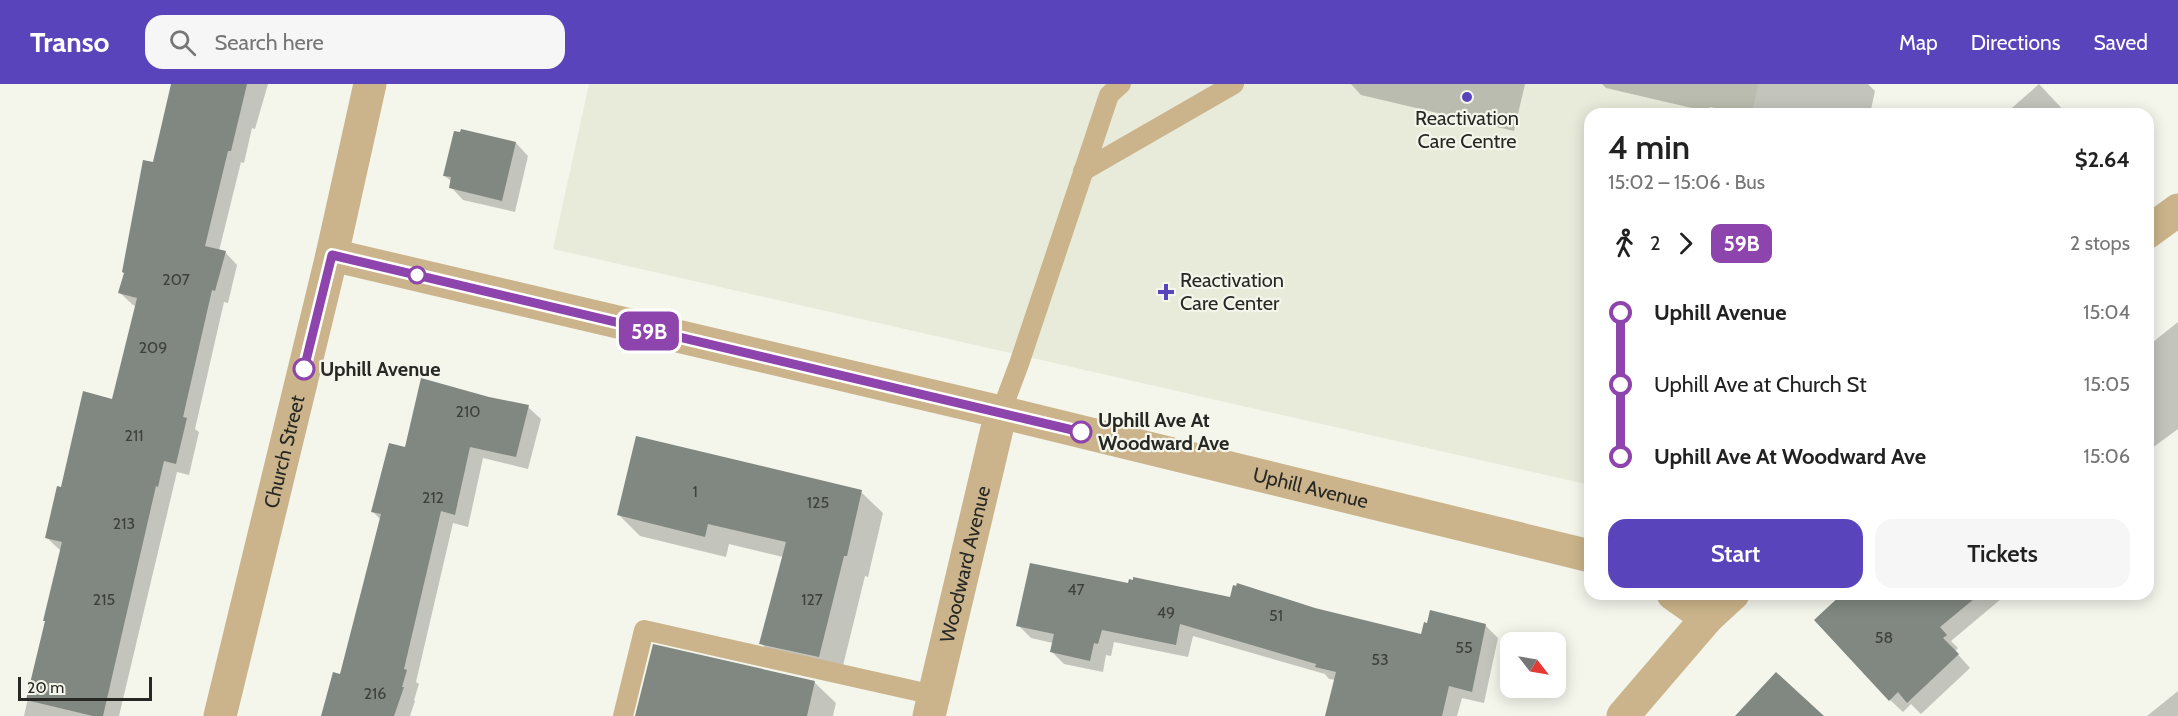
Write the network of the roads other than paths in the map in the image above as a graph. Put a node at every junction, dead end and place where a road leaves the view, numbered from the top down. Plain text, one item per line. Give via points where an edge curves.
1 (370, 84) edge
2 (1121, 84) edge
3 (1234, 84) edge
4 (1083, 171) junction
5 (2178, 210) edge
6 (2154, 228) edge
7 (332, 255) junction
8 (1001, 412) junction
9 (1584, 555) edge
10 (1682, 600) edge
11 (1726, 600) edge
12 (1707, 618) junction
13 (932, 706) edge
14 (220, 716) edge
15 (623, 716) edge
16 (1623, 716) edge

1 - 7 street, Church Street
2 - 4 lane via 1110,95
3 - 4 lane
4 - 8 lane
5 - 6 street
7 - 8 street, Uphill Avenue
7 - 14 street, Church Street
8 - 9 street, Uphill Avenue
8 - 13 street, Woodward Avenue
10 - 12 street
11 - 12 street
12 - 16 street
13 - 15 lane via 644,630

